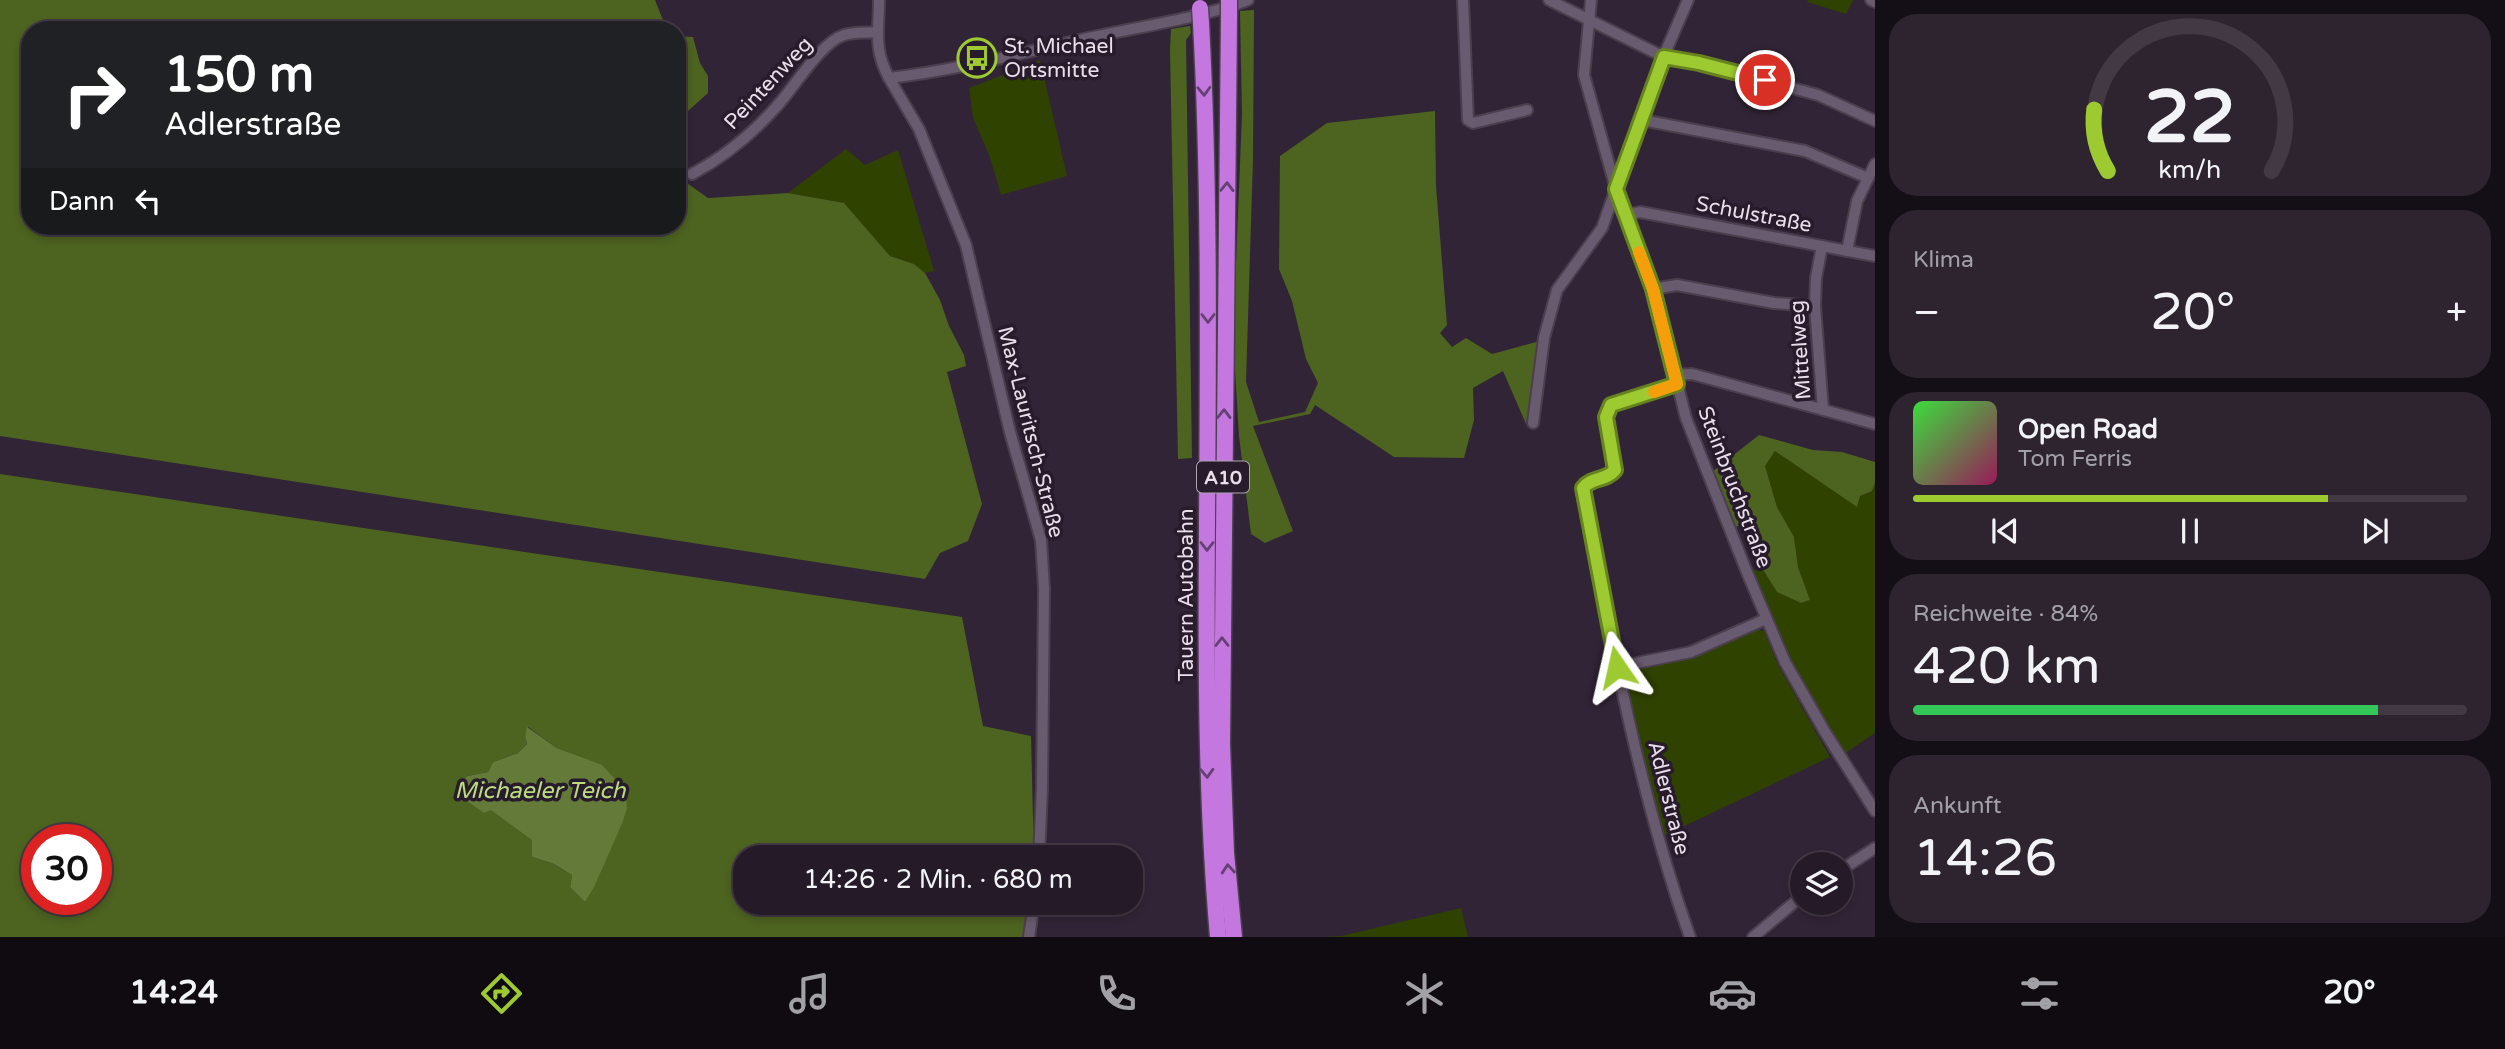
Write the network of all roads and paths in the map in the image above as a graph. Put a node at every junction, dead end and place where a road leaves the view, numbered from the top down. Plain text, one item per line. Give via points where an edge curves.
1 (879, 0) edge
2 (1248, 0) edge
3 (1463, 0) edge
4 (1549, 0) edge
5 (1591, 0) edge
6 (1688, 0) edge
7 (1229, 8) edge
8 (1200, 10) edge
9 (1589, 20) junction
10 (876, 32) junction
11 (1664, 57) junction
12 (889, 78) junction
13 (1527, 110) dead end
14 (1642, 120) junction
15 (1875, 121) edge
16 (1875, 164) edge
17 (692, 174) dead end
18 (1868, 178) junction
19 (1616, 189) junction
20 (1625, 215) junction
21 (1822, 246) junction
22 (1847, 251) junction
23 (1875, 256) edge
24 (1653, 289) junction
25 (1815, 306) junction
26 (1676, 380) junction
27 (1824, 410) junction
28 (1533, 423) dead end
29 (1875, 424) edge
30 (1766, 619) junction
31 (1617, 667) junction
32 (1875, 811) edge
33 (1040, 845) edge
34 (1875, 848) edge
35 (1853, 862) edge
36 (1790, 906) edge
37 (1032, 915) edge
38 (1029, 937) edge
39 (1218, 937) edge
40 (1234, 937) edge
41 (1690, 937) edge
42 (1753, 937) edge

1 - 10 street, Max-Lauritsch-Straße
2 - 12 street via 1190,17
3 - 13 street via 1468,120 1474,123
4 - 9 street
5 - 9 street, Steinbruchstraße
6 - 11 street
40 -> 7 highway, Tauern Autobahn / A10 via 1222,744
8 -> 39 highway, Tauern Autobahn / A10 via 1208,217 1206,736
9 - 11 street
9 - 19 street, Steinbruchstraße via 1584,75
10 - 12 street, Max-Lauritsch-Straße
10 - 17 street, Peintenweg via 843,35 833,41 768,116 722,157
11 - 14 street
11 - 15 street via 1818,95
12 - 33 street, Max-Lauritsch-Straße via 919,128 966,245 1041,540
14 - 18 street via 1805,151
14 - 19 street
16 - 18 street
18 - 22 street via 1857,201
19 - 20 street, Steinbruchstraße
19 - 28 street via 1602,228 1557,290
20 - 21 street, Schulstraße via 1640,212
20 - 24 street, Steinbruchstraße
21 - 22 street, Schulstraße
21 - 25 street, Mittelweg
22 - 23 street, Schulstraße
24 - 25 street via 1677,285
24 - 26 street, Steinbruchstraße
25 - 27 street, Mittelweg
26 - 27 street via 1692,374
26 - 30 street, Steinbruchstraße via 1686,418
26 - 31 street, Adlerstraße via 1611,405 1606,417 1615,470 1583,488
27 - 29 street
30 - 31 street via 1691,652
30 - 32 street, Steinbruchstraße via 1811,708
31 - 41 street, Adlerstraße via 1663,859
34 - 35 street
36 - 42 street
37 - 38 street

